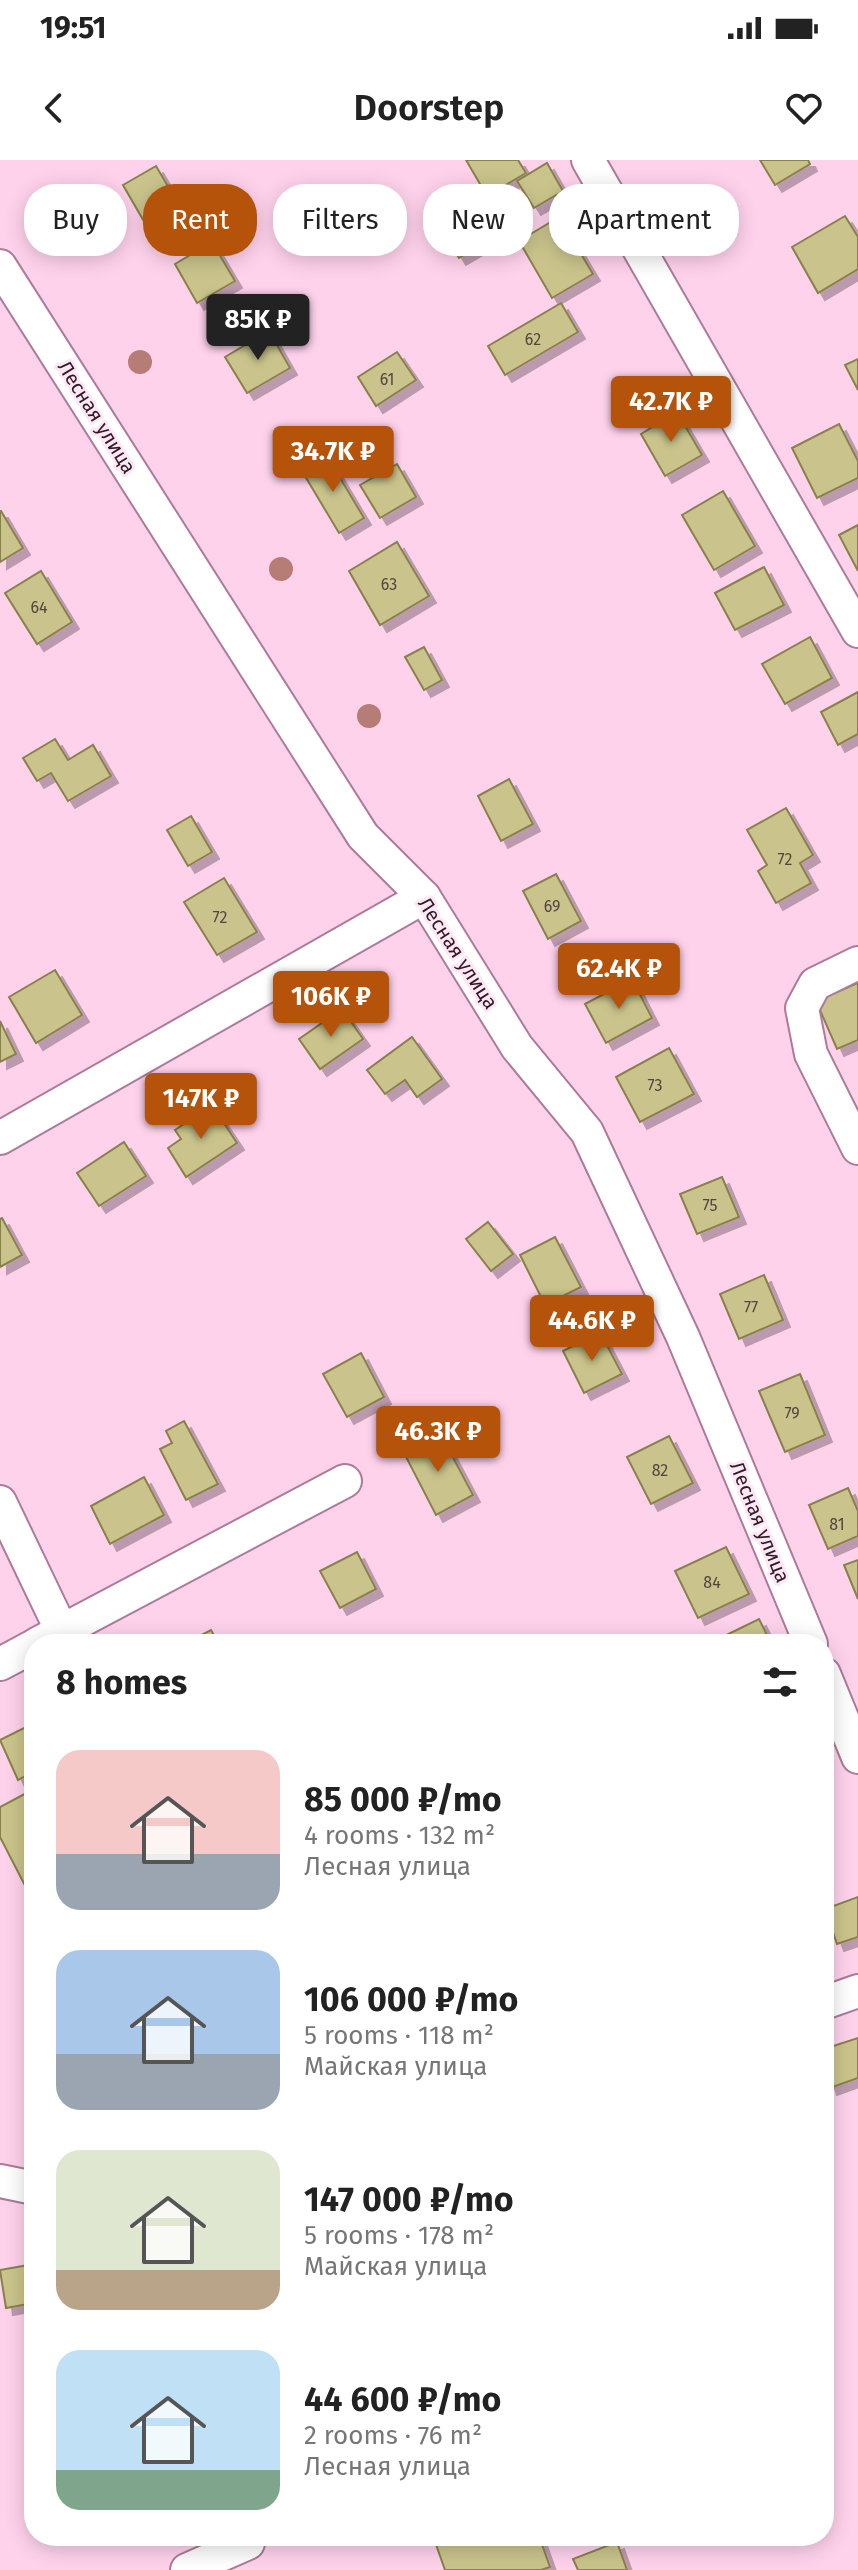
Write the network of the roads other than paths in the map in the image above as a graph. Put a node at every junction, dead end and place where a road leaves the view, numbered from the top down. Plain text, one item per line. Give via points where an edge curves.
1 (588, 160) edge
2 (0, 266) edge
3 (858, 631) edge
4 (424, 897) junction
5 (858, 963) edge
6 (0, 1138) edge
7 (858, 1148) edge
8 (345, 1481) dead end
9 (0, 1502) edge
10 (47, 1634) edge
11 (63, 1634) edge
12 (807, 1634) edge
13 (24, 1653) edge
14 (0, 1664) edge
15 (839, 1685) edge
16 (858, 1757) edge
17 (858, 1991) edge
18 (834, 1999) edge
19 (0, 2181) edge
20 (24, 2186) edge
21 (251, 2550) edge
22 (187, 2570) edge

1 - 3 street
2 - 4 street, Лесная улица via 363,836
4 - 6 street
4 - 12 street, Лесная улица via 517,1047 587,1132 683,1337
5 - 7 street via 815,984 802,1008 811,1054
8 - 11 street
9 - 10 street
13 - 14 street
15 - 16 street
17 - 18 street
19 - 20 street
21 - 22 street

